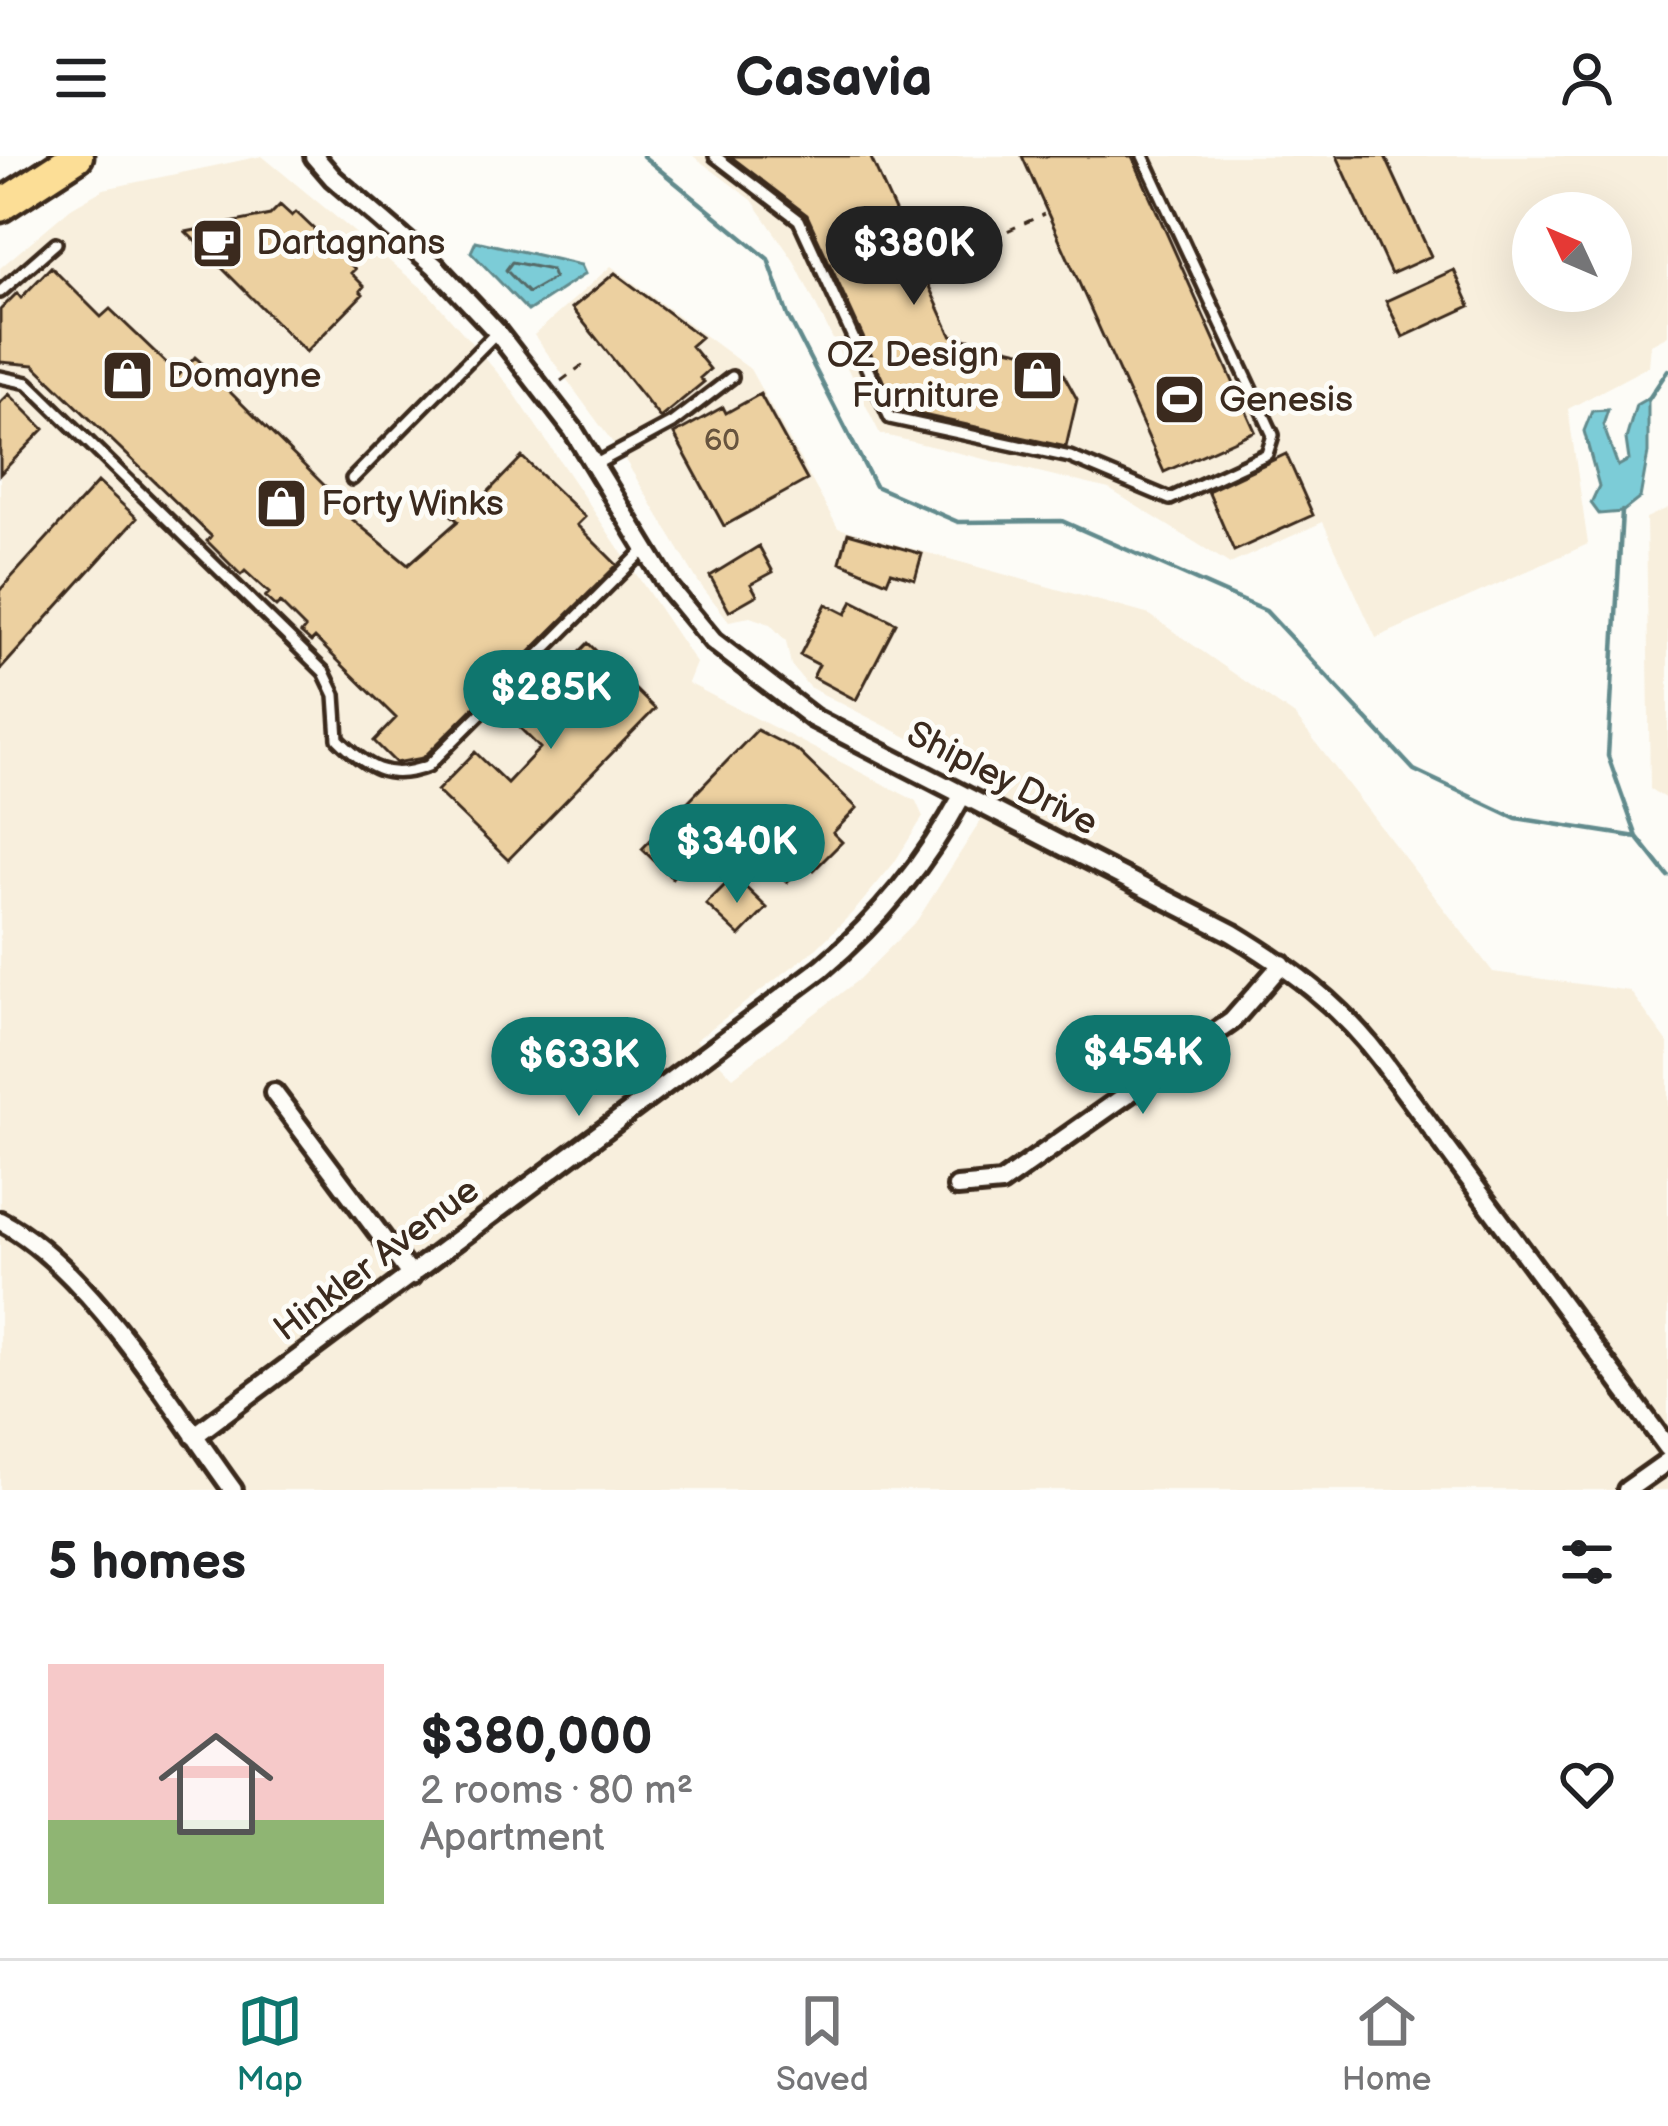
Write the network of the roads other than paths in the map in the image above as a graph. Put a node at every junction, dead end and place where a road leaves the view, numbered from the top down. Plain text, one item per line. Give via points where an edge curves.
1 (49, 156) edge
2 (76, 156) edge
3 (314, 156) edge
4 (715, 156) edge
5 (1144, 156) edge
6 (0, 203) edge
7 (56, 243) dead end
8 (0, 292) edge
9 (496, 332) junction
10 (0, 376) edge
11 (732, 377) dead end
12 (596, 464) junction
13 (352, 479) dead end
14 (646, 548) junction
15 (962, 796) junction
16 (1282, 964) junction
17 (274, 1093) dead end
18 (957, 1187) dead end
19 (0, 1221) edge
20 (411, 1276) junction
21 (194, 1436) junction
22 (1668, 1448) edge
23 (1668, 1461) edge
24 (233, 1490) edge
25 (1627, 1490) edge

1 - 6 highway
2 - 6 highway
3 - 9 street, Shipley Drive
4 - 5 lane via 799,220 890,418 1070,457 1170,499 1267,454 1273,435
7 - 8 lane
9 - 12 street, Shipley Drive
9 - 13 lane
10 - 14 lane via 28,383 324,672 338,740 378,772 428,766
11 - 12 lane via 673,423
12 - 14 street, Shipley Drive
14 - 15 street, Shipley Drive via 691,619 768,686
15 - 16 street, Shipley Drive
15 - 20 street, Hinkler Avenue via 934,848 864,933
16 - 18 street via 1220,1031 1001,1183
16 - 22 street, Shipley Drive via 1355,1026
17 - 20 street
19 - 21 street via 71,1273
20 - 21 street, Hinkler Avenue
21 - 24 street
23 - 25 street

